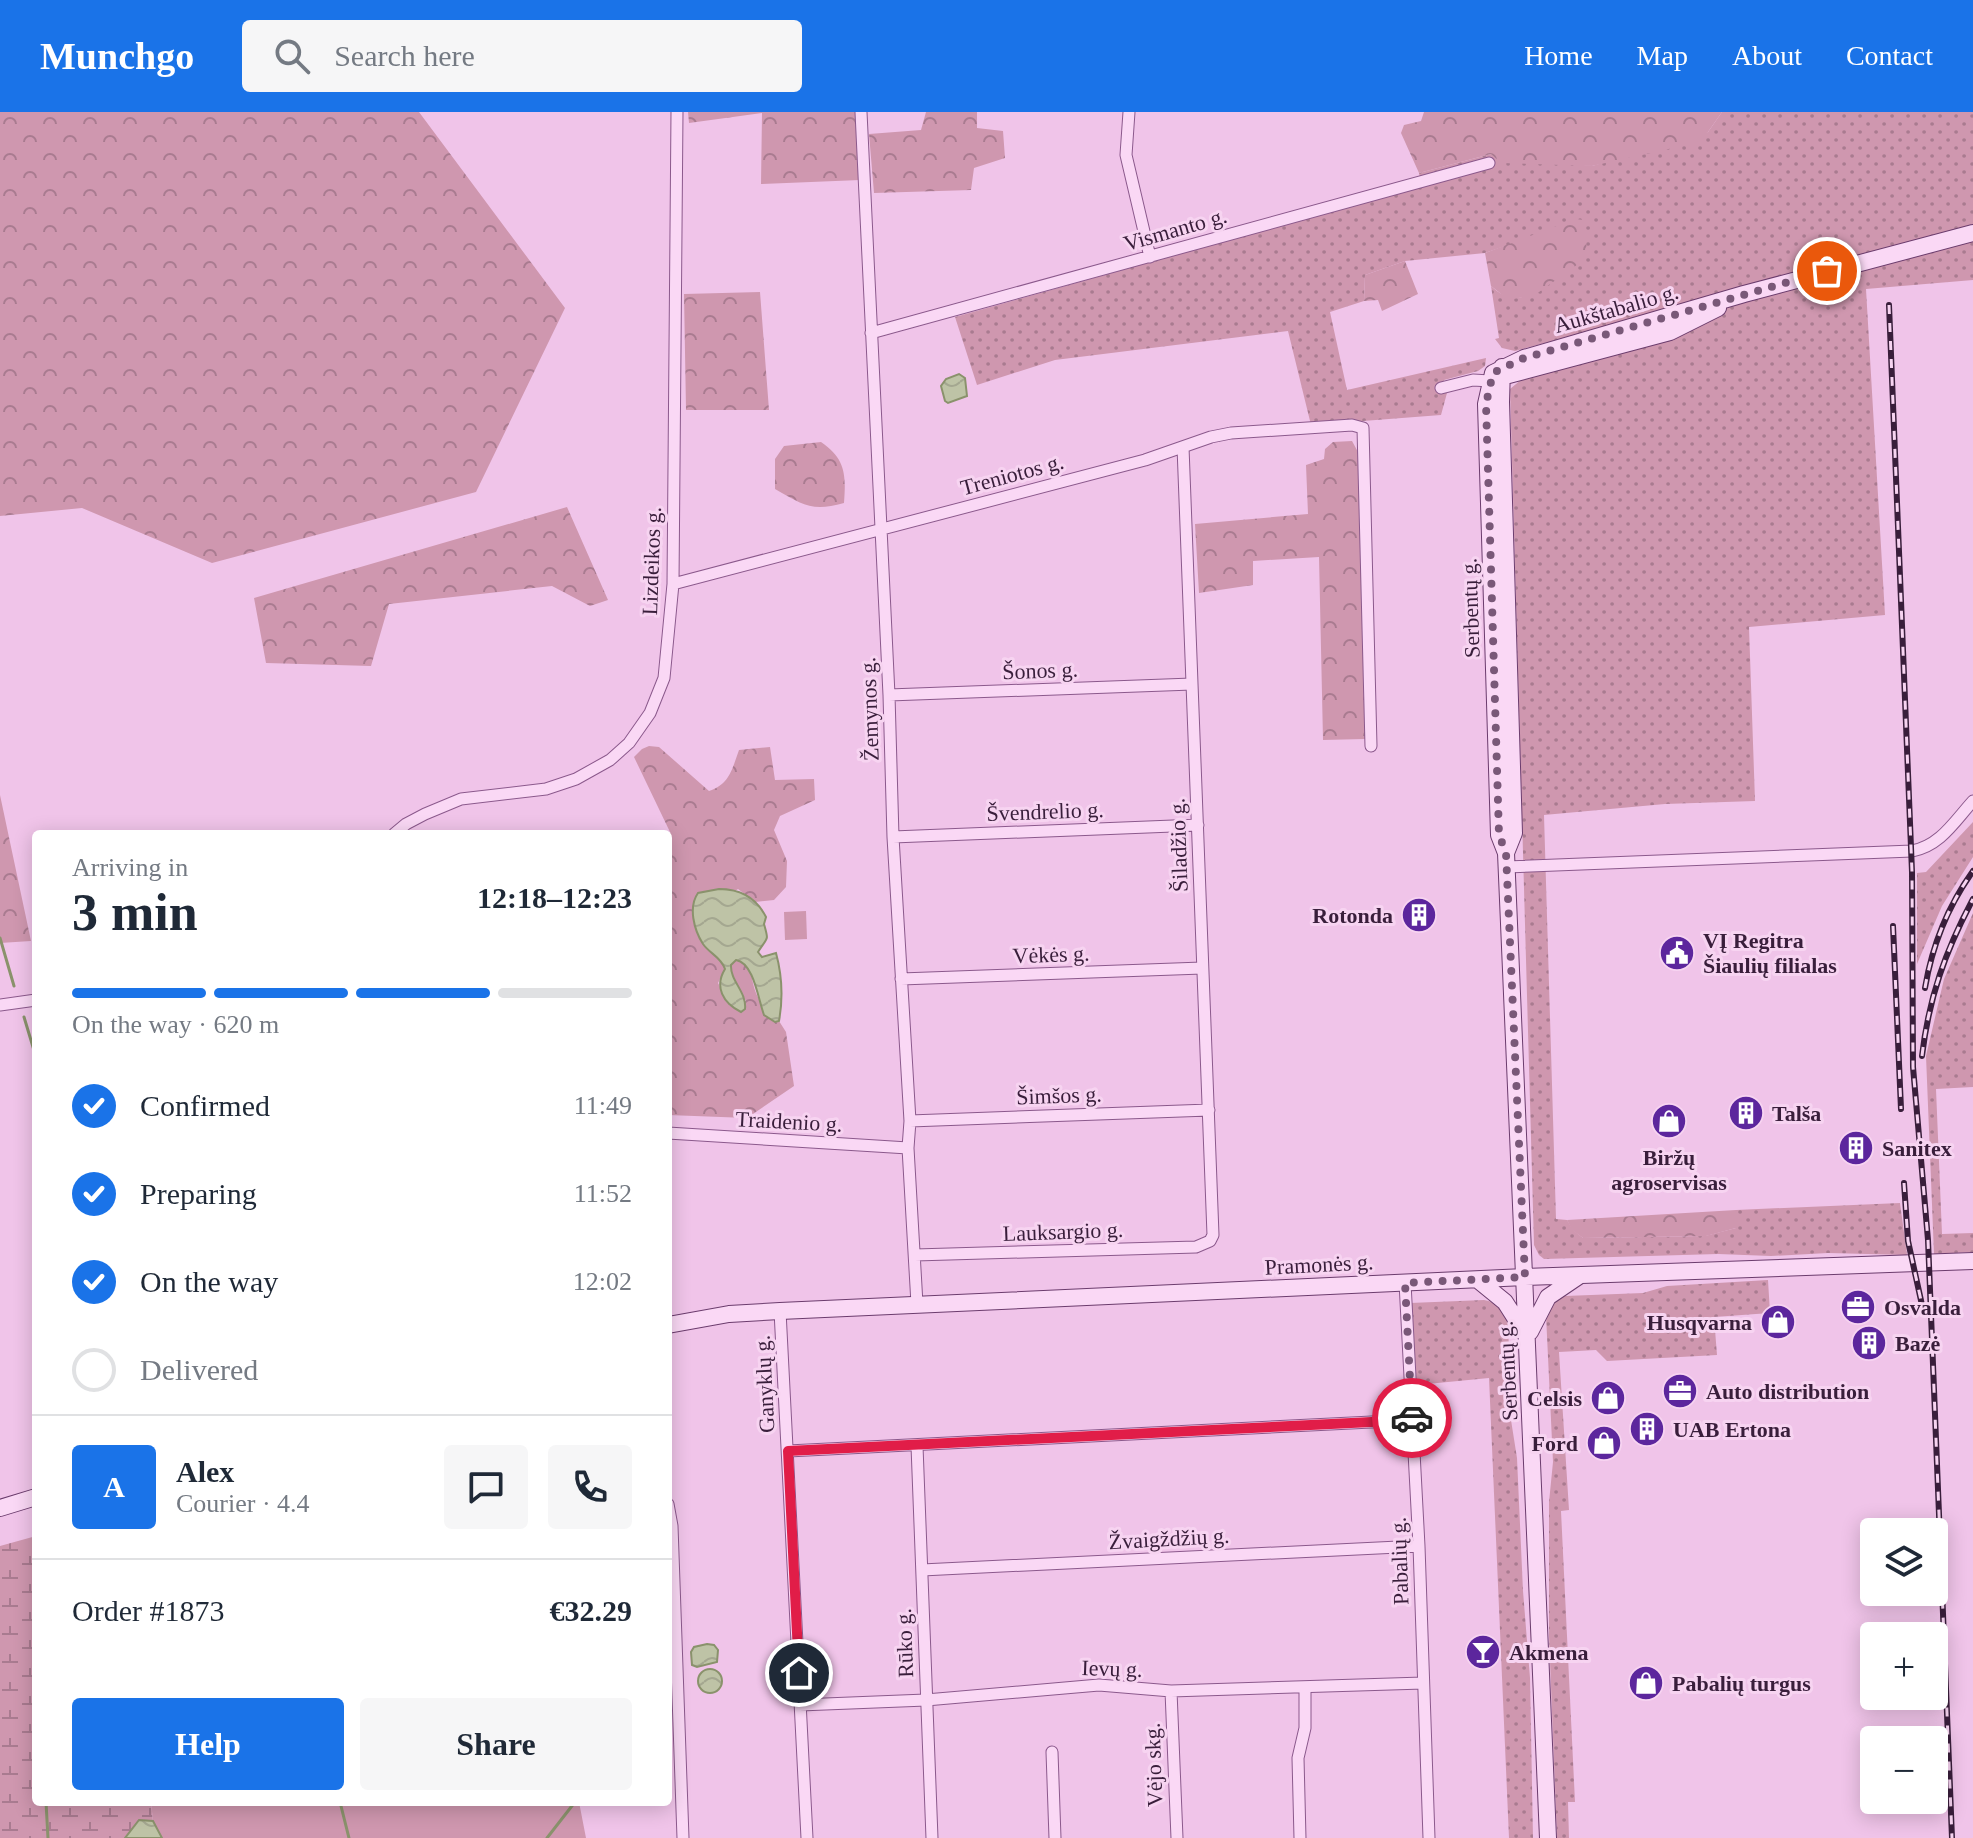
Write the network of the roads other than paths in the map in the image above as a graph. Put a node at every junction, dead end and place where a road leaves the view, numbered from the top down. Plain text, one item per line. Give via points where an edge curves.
1 (677, 112) edge
2 (861, 112) edge
3 (1129, 112) edge
4 (1489, 163) dead end
5 (1973, 233) edge
6 (1150, 257) junction
7 (871, 333) junction
8 (1499, 375) junction
9 (1441, 388) dead end
10 (1183, 447) junction
11 (880, 529) junction
12 (673, 584) junction
13 (1192, 684) junction
14 (889, 695) junction
15 (1371, 746) dead end
16 (1973, 801) edge
17 (1198, 825) junction
18 (400, 830) edge
19 (893, 837) junction
20 (1507, 860) junction
21 (1202, 968) junction
22 (901, 979) junction
23 (32, 1001) edge
24 (0, 1005) edge
25 (1209, 1110) junction
26 (910, 1121) junction
27 (672, 1133) edge
28 (908, 1148) junction
29 (1210, 1241) joint
30 (915, 1255) junction
31 (1973, 1261) edge
32 (1580, 1276) junction
33 (1525, 1277) junction
34 (1478, 1280) junction
35 (1405, 1283) junction
36 (917, 1304) junction
37 (780, 1311) junction
38 (672, 1324) edge
39 (1527, 1338) junction
40 (1412, 1420) junction
41 (917, 1446) junction
42 (788, 1451) junction
43 (32, 1498) edge
44 (0, 1508) edge
45 (672, 1526) edge
46 (1419, 1546) junction
47 (922, 1570) junction
48 (1423, 1683) junction
49 (1305, 1688) junction
50 (1171, 1691) junction
51 (926, 1700) junction
52 (800, 1705) junction
53 (1052, 1752) dead end
54 (683, 1838) edge
55 (807, 1838) edge
56 (932, 1838) edge
57 (1055, 1838) edge
58 (1177, 1838) edge
59 (1300, 1838) edge
60 (1429, 1838) edge
61 (1548, 1838) edge

1 - 12 street, Lizdeikos g.
2 - 7 street, Žemynos g.
3 - 6 street via 1126,155
4 - 6 street, Vismanto g.
5 - 8 main road, Aukštabalio g. via 1744,294 1670,332
6 - 7 street, Vismanto g.
7 - 11 street, Žemynos g.
8 - 9 street
8 - 20 main road, Serbentų g. via 1486,404 1499,835
10 - 11 street, Treniotos g.
10 - 13 street, Šiladžio g.
10 - 15 street, Treniotos g. via 1231,433 1363,428
11 - 12 street, Treniotos g.
11 - 14 street, Žemynos g.
12 - 18 street, Lizdeikos g. via 664,678 650,713 619,752 576,779 546,789 461,799
13 - 14 street, Šonos g.
13 - 17 street, Šiladžio g.
14 - 19 street, Žemynos g.
16 - 20 street via 1936,842 1912,851
17 - 19 street, Švendrelio g.
17 - 21 street, Šiladžio g.
19 - 22 street, Žemynos g.
20 - 33 main road, Serbentų g.
21 - 22 street, Vėkės g.
21 - 25 street, Šiladžio g.
22 - 26 street, Žemynos g.
23 - 24 street
25 - 26 street, Šimšos g.
25 - 29 street, Šiladžio g.
26 - 28 street, Žemynos g.
27 - 28 street, Traidenio g.
28 - 30 street, Žemynos g.
29 - 30 street, Lauksargio g. via 1196,1247
30 - 36 street, Žemynos g.
31 - 32 main road, Pramonės g.
32 - 33 main road, Pramonės g.
32 - 39 main road via 1548,1297
33 - 34 main road, Pramonės g.
33 - 39 main road, Serbentų g.
34 - 35 main road, Pramonės g.
34 - 39 main road via 1505,1302
35 - 36 main road, Pramonės g.
35 - 40 street, Pabalių g.
36 - 37 main road, Pramonės g.
37 - 38 main road, Pramonės g.
37 - 42 street, Ganyklų g.
39 - 61 main road, Serbentų g.
40 - 41 street
40 - 46 street, Pabalių g.
41 - 42 street
41 - 47 street, Rūko g.
42 - 52 street, Ganyklų g.
43 - 44 main road
45 - 54 street
46 - 47 street, Žvaigždžių g.
46 - 48 street, Pabalių g.
47 - 51 street, Rūko g.
48 - 49 street, Ievų g.
48 - 60 street, Pabalių g.
49 - 50 street, Ievų g.
49 - 59 street via 1298,1758
50 - 51 street, Ievų g. via 1099,1685
50 - 58 street, Vėjo skg.
51 - 52 street, Ievų g.
51 - 56 street, Rūko g.
52 - 55 street, Ganyklų g.
53 - 57 street

